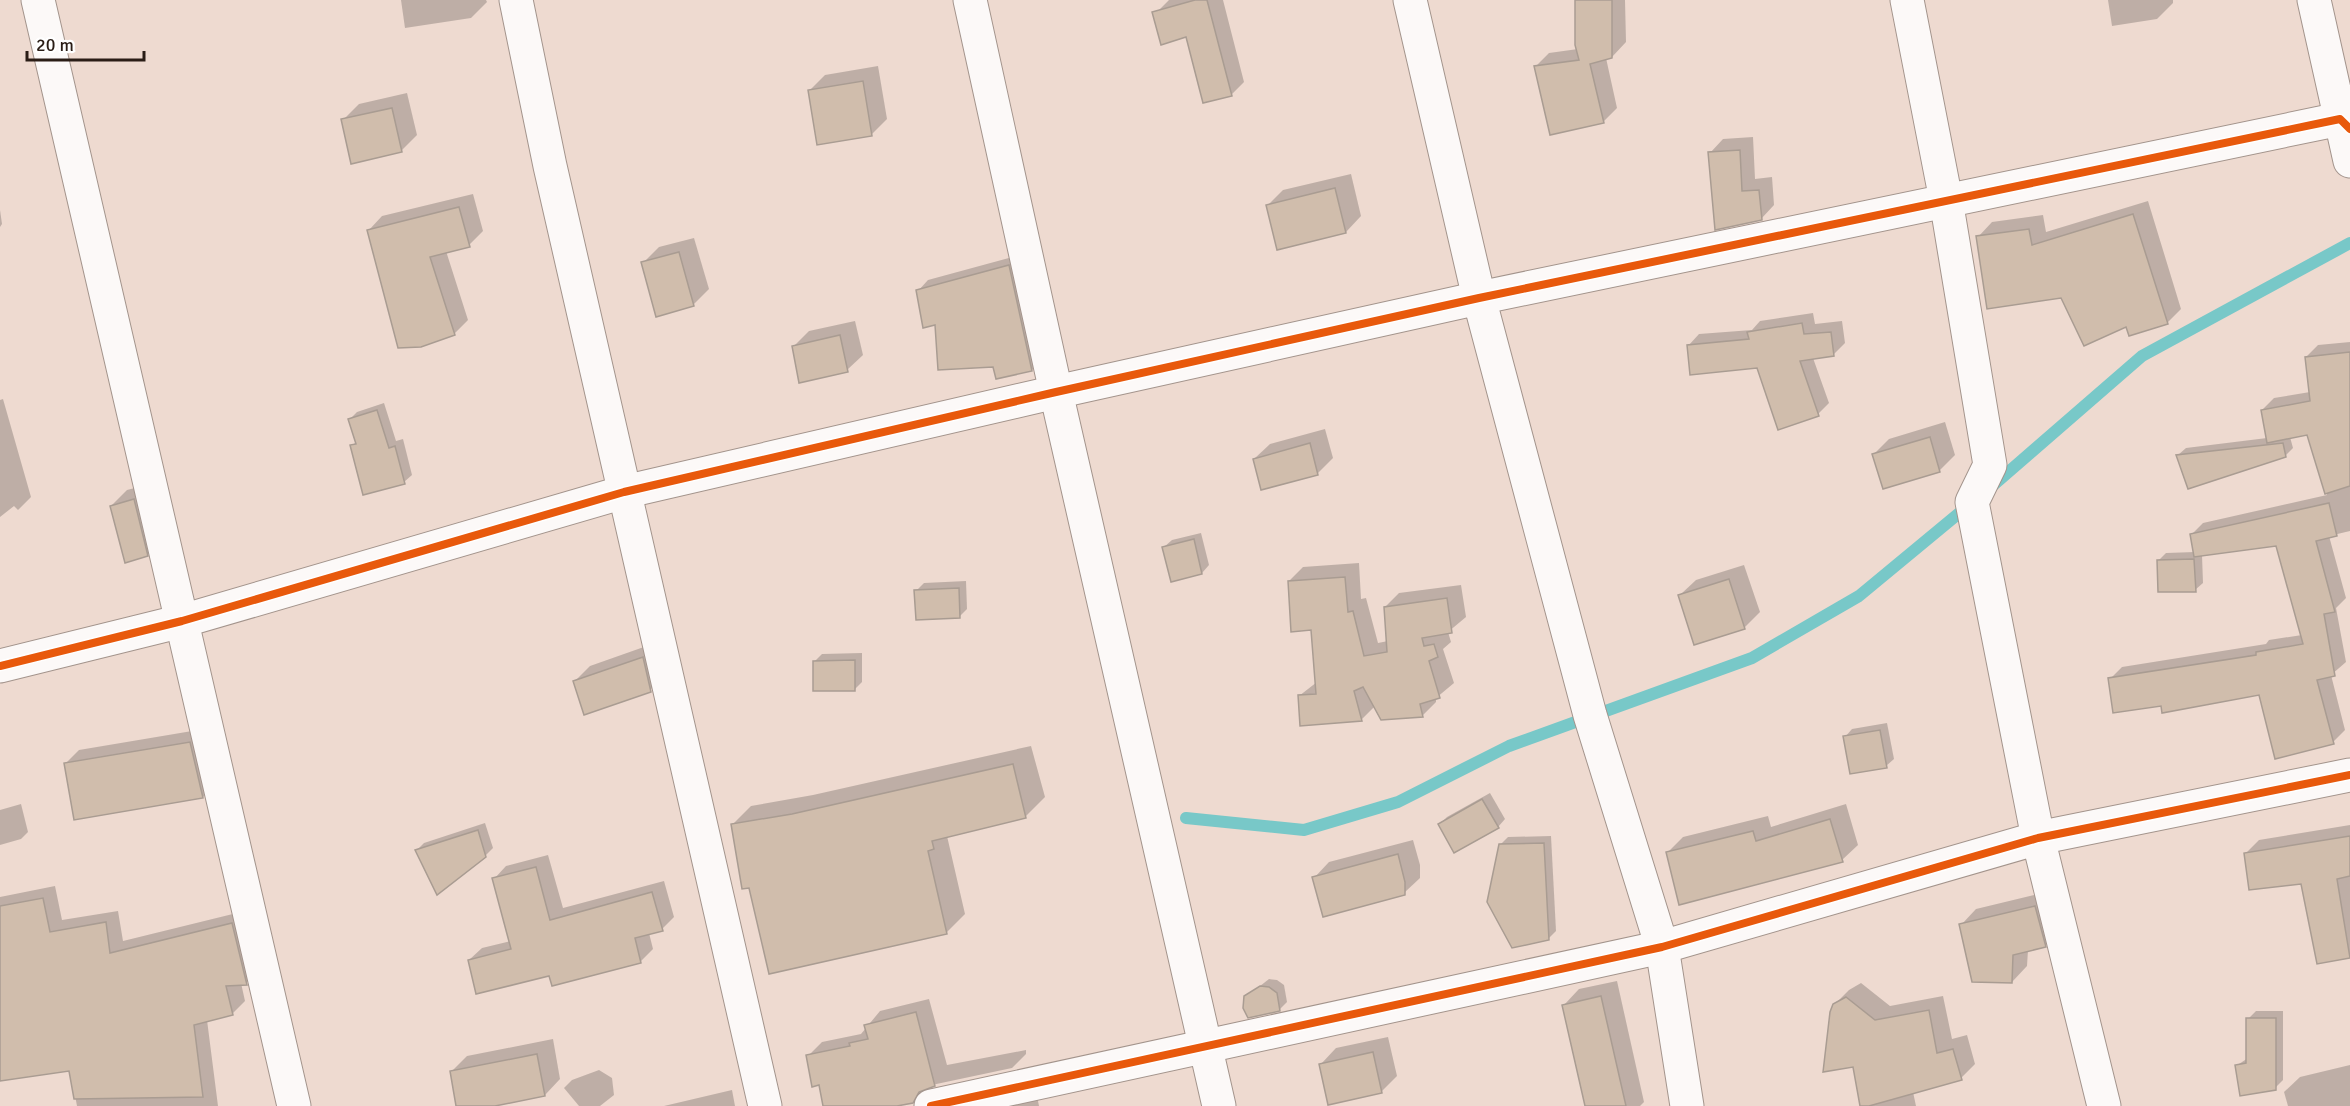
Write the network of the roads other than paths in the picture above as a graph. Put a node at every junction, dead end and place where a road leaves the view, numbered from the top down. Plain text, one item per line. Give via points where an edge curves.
1 (38, 0) edge
2 (516, 0) edge
3 (970, 0) edge
4 (1410, 0) edge
5 (1907, 0) edge
6 (2314, 0) edge
7 (2345, 124) edge
8 (2350, 161) edge
9 (1947, 200) junction
10 (1479, 298) junction
11 (1056, 392) junction
12 (624, 492) junction
13 (182, 621) junction
14 (0, 666) edge
15 (2350, 775) edge
16 (2038, 838) junction
17 (1662, 947) junction
18 (1206, 1048) junction
19 (294, 1106) edge
20 (765, 1106) edge
21 (931, 1106) edge
22 (1219, 1106) edge
23 (1687, 1106) edge
24 (2104, 1106) edge

1 - 13 street
2 - 12 street via 552,178
3 - 11 street
4 - 10 street
5 - 9 street
6 - 7 street
7 - 8 street
7 - 9 street
9 - 10 street
9 - 16 street via 1990,465 1972,502
10 - 11 street
10 - 17 street via 1590,715
11 - 12 street
11 - 18 street
12 - 13 street
12 - 20 street
13 - 14 street
13 - 19 street
15 - 16 street
16 - 17 street
16 - 24 street
17 - 18 street
17 - 23 street
18 - 21 street
18 - 22 street

